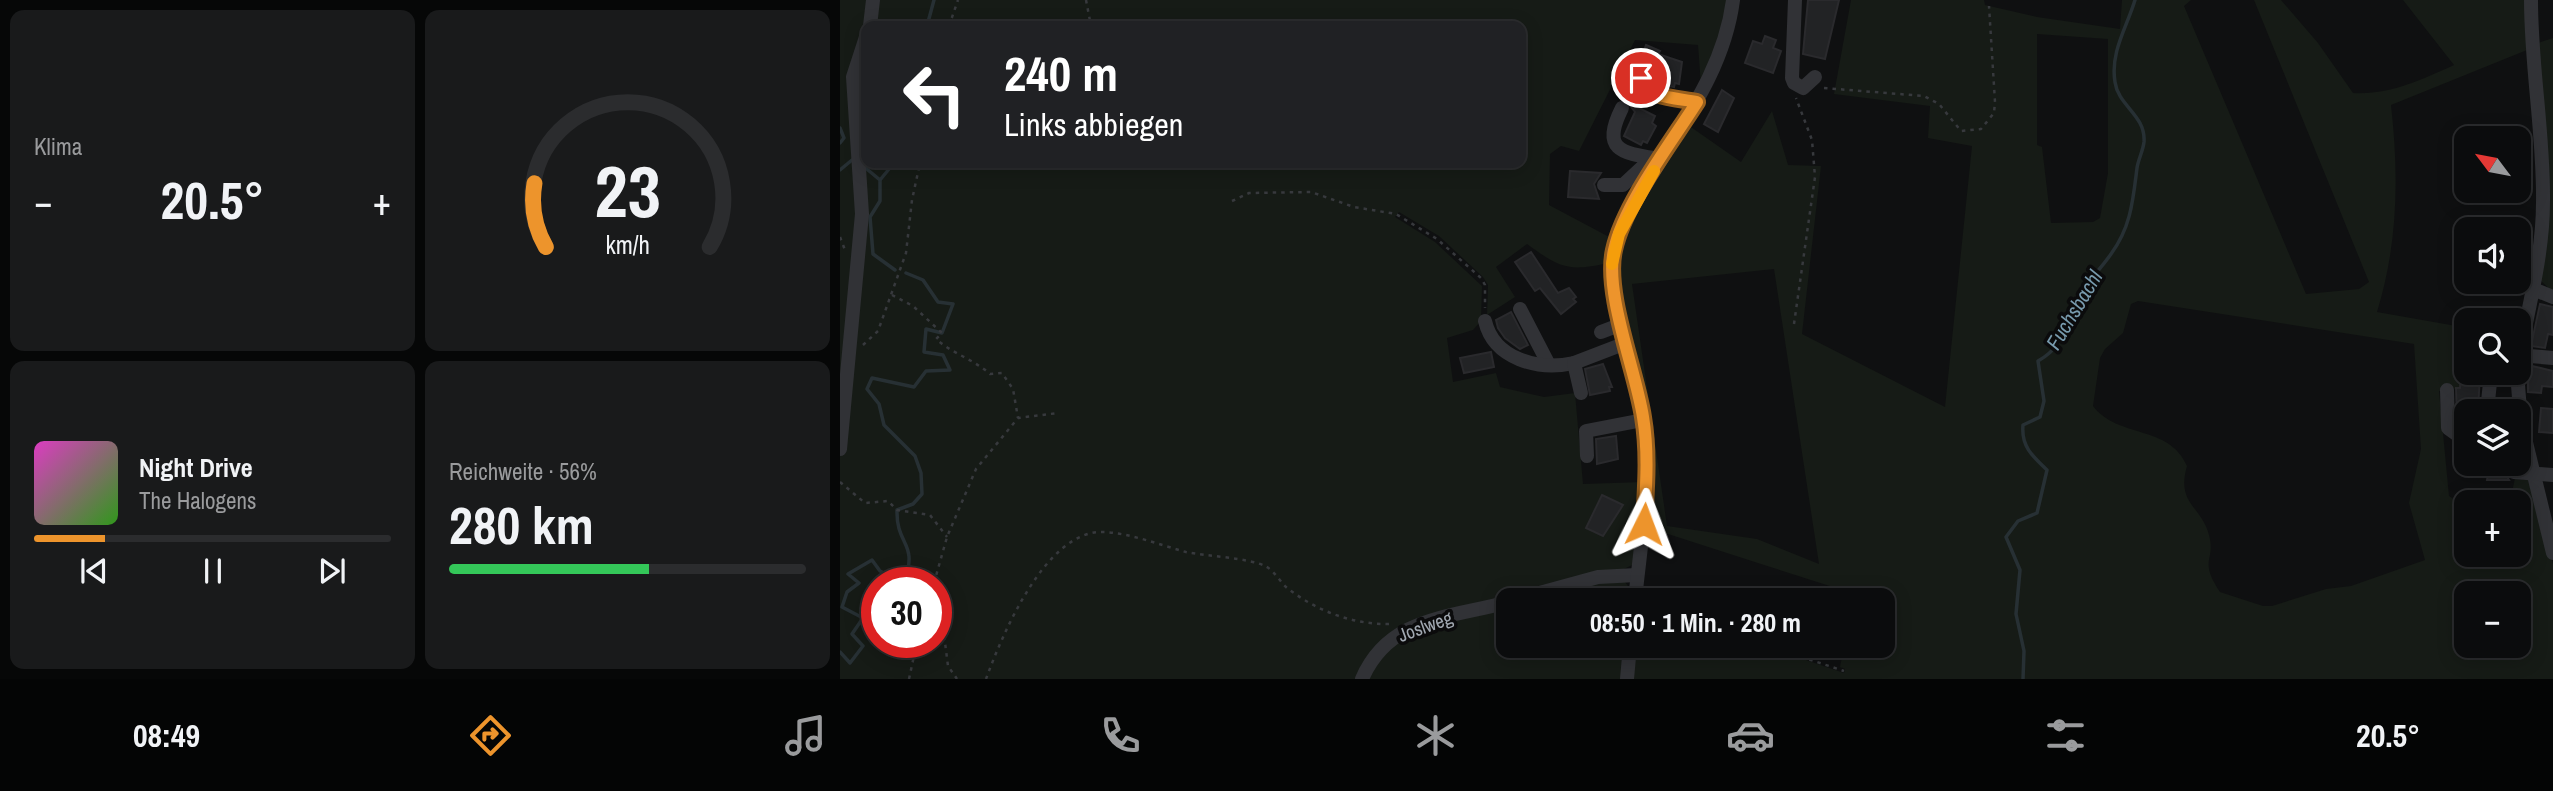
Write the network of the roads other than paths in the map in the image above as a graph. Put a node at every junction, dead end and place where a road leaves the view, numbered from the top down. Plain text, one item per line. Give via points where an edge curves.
1 (873, 0) edge
2 (1733, 0) edge
3 (1795, 0) edge
4 (2531, 0) edge
5 (871, 21) edge
6 (861, 53) edge
7 (1645, 62) dead end
8 (1815, 77) dead end
9 (1697, 102) junction
10 (1622, 108) dead end
11 (1656, 159) junction
12 (1604, 185) dead end
13 (2533, 289) junction
14 (2553, 297) edge
15 (2529, 308) edge
16 (1520, 309) dead end
17 (1485, 320) road end
18 (1622, 324) junction
19 (1601, 332) dead end
20 (1626, 343) junction
21 (2531, 358) edge
22 (2553, 358) edge
23 (1548, 363) junction
24 (1574, 363) junction
25 (2447, 390) dead end
26 (1581, 393) dead end
27 (1643, 420) junction
28 (2531, 423) edge
29 (2536, 423) dead end
30 (2454, 432) edge
31 (840, 449) edge
32 (1587, 456) dead end
33 (2531, 469) edge
34 (2532, 474) junction
35 (2553, 475) edge
36 (2553, 554) edge
37 (1637, 575) junction
38 (1558, 588) edge
39 (1636, 588) edge
40 (1496, 605) edge
41 (1629, 658) edge
42 (1362, 679) edge
43 (1627, 679) edge

1 - 5 street
2 - 9 street via 1723,47
3 - 8 street via 1798,83
4 - 13 street via 2543,200
6 - 31 street via 853,78 862,214
7 - 9 street via 1641,78 1646,89
9 - 11 street
10 - 11 street via 1612,129 1615,145 1625,153
11 - 12 street via 1623,185
11 - 18 street via 1613,251 1613,283
13 - 14 street
13 - 15 street
16 - 23 street
17 - 23 street via 1491,338 1504,353
18 - 19 street
18 - 20 street
20 - 24 street
20 - 27 street
21 - 22 street
23 - 24 street
24 - 26 street
25 - 30 street via 2448,428
27 - 32 street via 1586,431
27 - 37 street via 1647,472
28 - 29 street
33 - 34 street
34 - 35 street
34 - 36 street
37 - 38 street via 1598,577
37 - 39 street
40 - 42 street, Joslweg via 1408,629 1380,648
41 - 43 street

